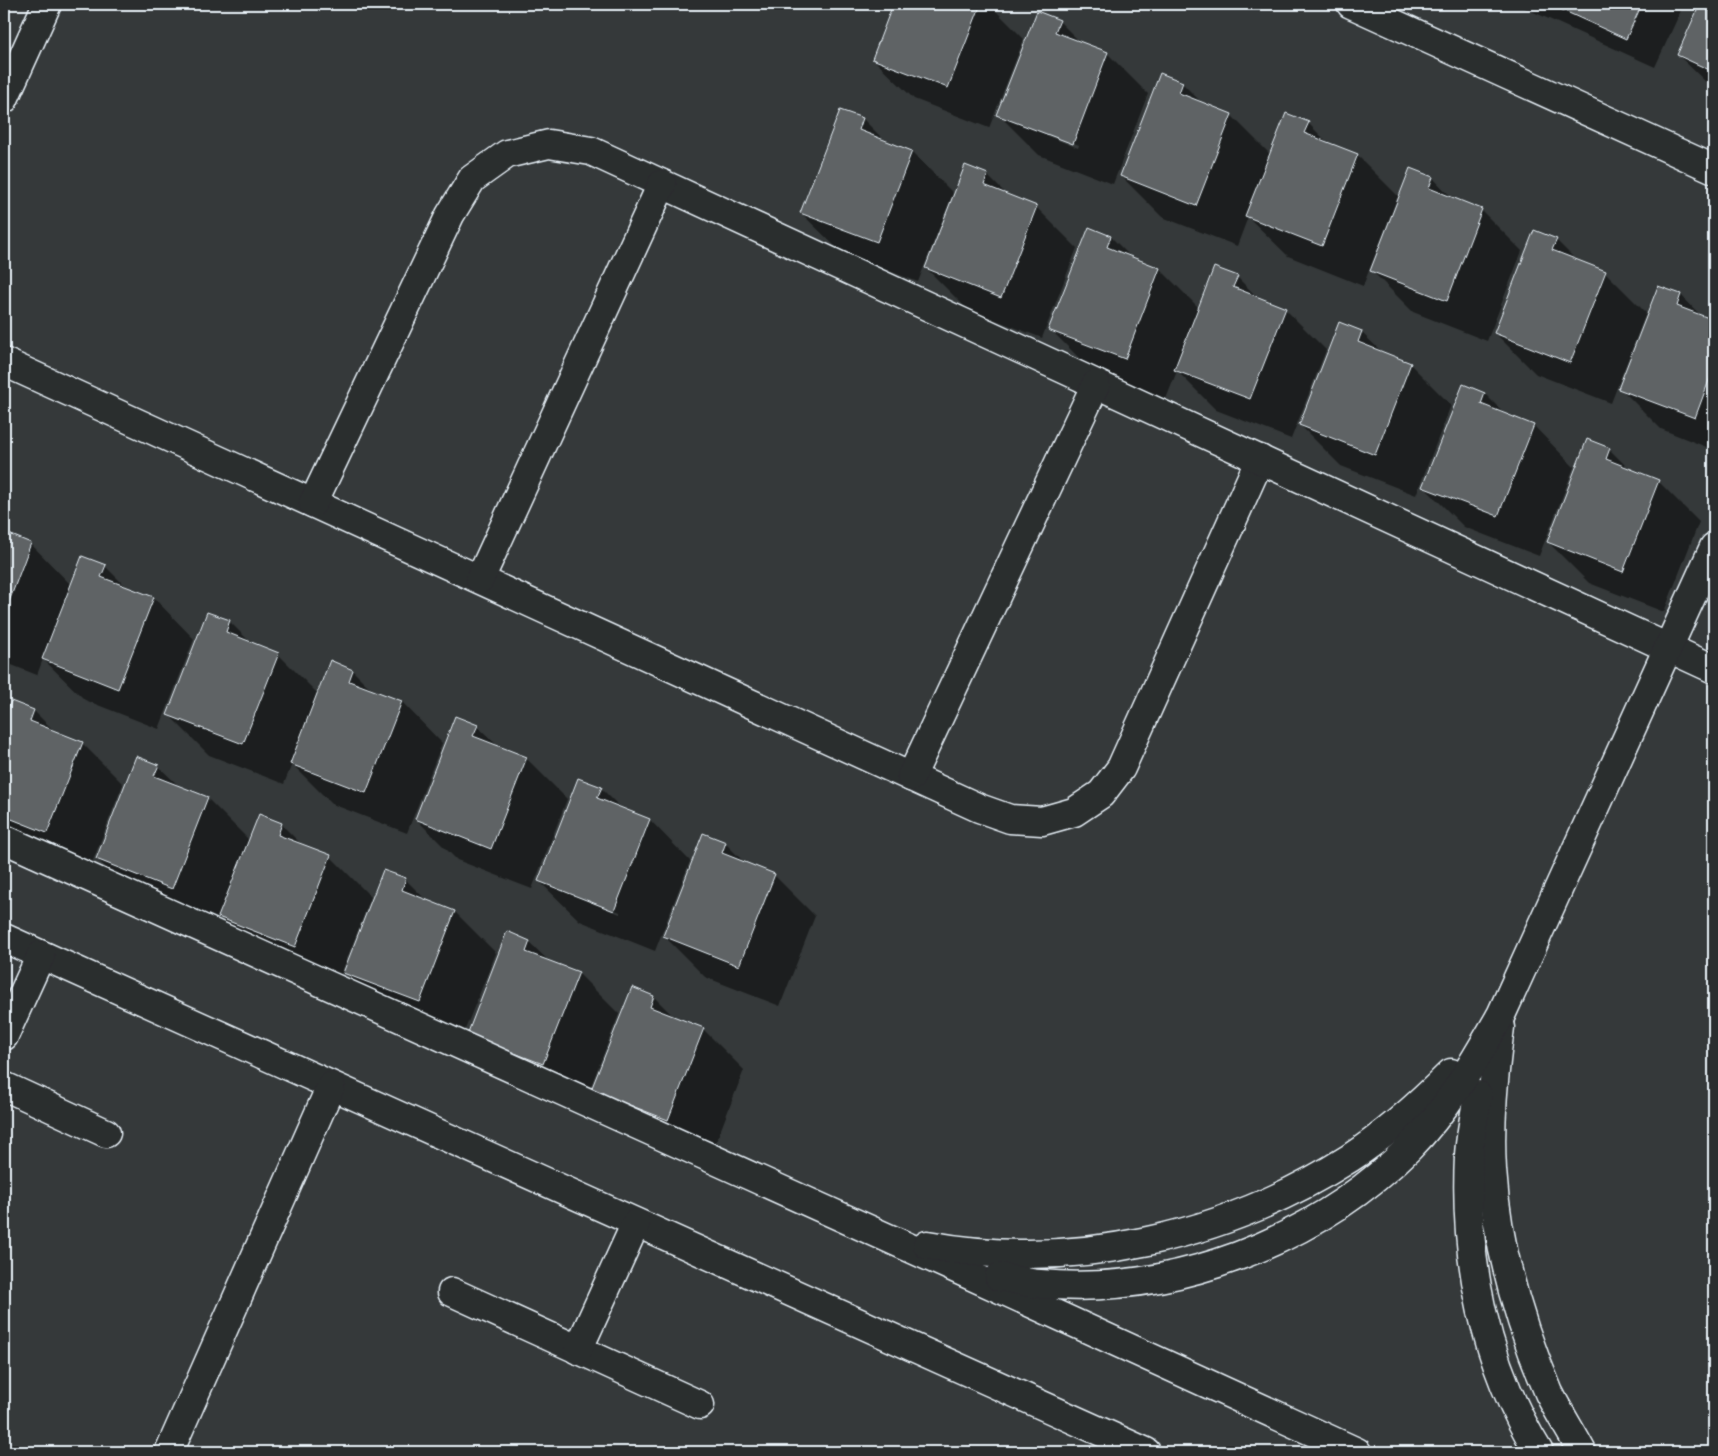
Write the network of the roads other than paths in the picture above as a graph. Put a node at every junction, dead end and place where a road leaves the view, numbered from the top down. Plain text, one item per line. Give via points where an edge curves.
1 (47, 4) edge
2 (1351, 4) edge
3 (1380, 10) edge
4 (4, 99) edge
5 (1714, 169) edge
6 (662, 184) junction
7 (4, 362) edge
8 (1096, 384) junction
9 (1260, 460) junction
10 (313, 503) junction
11 (1714, 547) edge
12 (480, 580) junction
13 (1668, 648) junction
14 (1714, 669) edge
15 (912, 777) junction
16 (4, 839) edge
17 (4, 938) edge
18 (41, 955) junction
19 (1501, 1015) junction
20 (4, 1036) edge
21 (4, 1086) edge
22 (331, 1086) junction
23 (106, 1133) dead end
24 (636, 1223) junction
25 (888, 1238) junction
26 (961, 1270) junction
27 (452, 1292) dead end
28 (578, 1350) junction
29 (700, 1405) dead end
30 (169, 1452) edge
31 (1146, 1452) edge
32 (1357, 1452) edge
33 (1539, 1452) edge
34 (1582, 1452) edge

1 - 4 street
2 - 3 street
3 - 5 street
6 - 8 street
6 - 10 street via 591,151 549,144 507,154 472,179 450,215
6 - 12 street
7 - 10 street
8 - 9 street
8 - 15 street
9 - 13 street
9 - 15 street via 1120,768 1101,794 1074,812 1042,820 1010,819
10 - 12 street
11 - 13 street
12 - 15 street
13 - 14 street
13 - 19 street
16 - 25 street
17 - 18 street
18 - 20 street
18 - 22 street
19 - 25 street via 1457,1068 1407,1116 1351,1158 1300,1187 1228,1219 1161,1239 1093,1251 1034,1254 956,1250
19 - 26 street via 1461,1085 1409,1148 1347,1200 1276,1241 1201,1269 1121,1284 1040,1284
19 - 33 street via 1480,1083 1469,1154 1468,1225 1477,1296 1497,1365
19 - 34 street via 1492,1092 1492,1170 1502,1247 1522,1322 1550,1394
21 - 23 street
22 - 24 street
22 - 30 street
24 - 28 street
24 - 31 street
25 - 26 street
26 - 32 street
27 - 28 street
28 - 29 street

